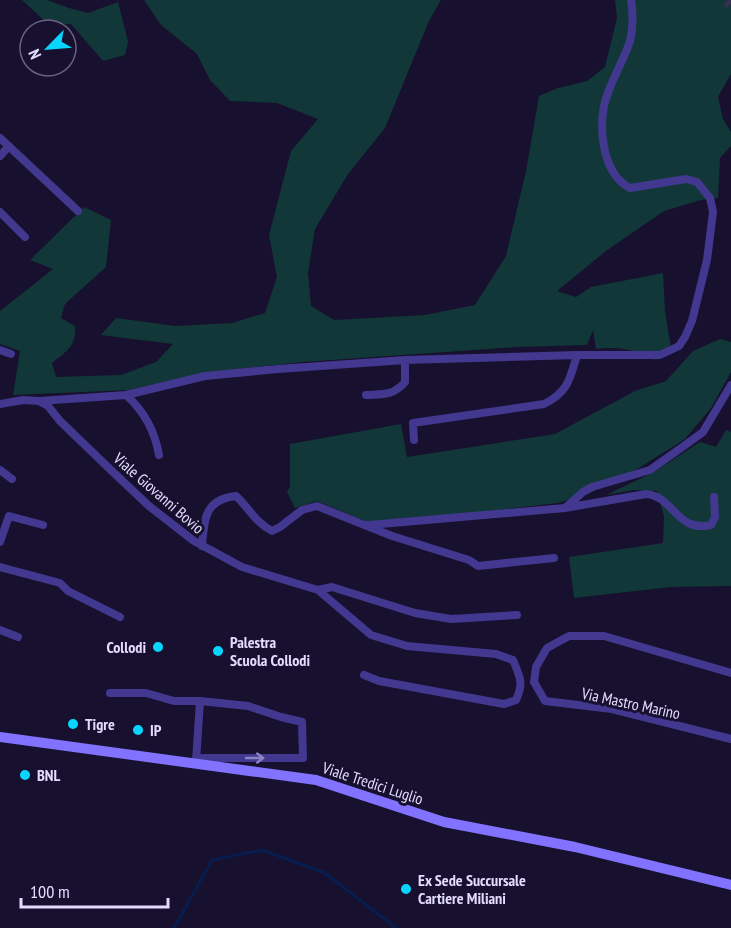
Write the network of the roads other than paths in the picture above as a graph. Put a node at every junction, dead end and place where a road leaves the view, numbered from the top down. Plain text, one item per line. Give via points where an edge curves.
1 (632, 0) edge
2 (0, 138) edge
3 (9, 146) junction
4 (0, 156) edge
5 (78, 211) dead end
6 (0, 212) edge
7 (25, 237) dead end
8 (0, 350) edge
9 (11, 354) dead end
10 (577, 355) junction
11 (405, 360) junction
12 (731, 385) edge
13 (126, 395) junction
14 (366, 395) dead end
15 (39, 401) junction
16 (0, 404) edge
17 (414, 440) dead end
18 (159, 455) dead end
19 (0, 470) edge
20 (12, 479) dead end
21 (714, 496) dead end
22 (565, 508) junction
23 (43, 525) dead end
24 (366, 525) junction
25 (0, 542) edge
26 (202, 546) junction
27 (554, 558) dead end
28 (0, 567) edge
29 (318, 590) junction
30 (517, 615) dead end
31 (120, 617) dead end
32 (0, 630) edge
33 (18, 637) dead end
34 (731, 673) edge
35 (364, 675) dead end
36 (534, 682) junction
37 (522, 687) junction
38 (110, 693) dead end
39 (200, 701) junction
40 (0, 737) edge
41 (731, 739) edge
42 (196, 761) junction
43 (731, 885) edge

1 - 10 street via 631,39 604,105 606,157 614,175 630,188 686,179 697,182 710,198 712,213 707,260 692,321 679,346 660,356
2 - 3 street
3 - 4 street
3 - 5 street
6 - 7 street
8 - 9 street
10 - 11 street
10 - 17 street via 568,384 557,398 544,404 412,423
11 - 13 street via 205,376
11 - 14 street via 405,382 398,390
12 - 22 street via 703,432 650,470 592,487
13 - 15 street
13 - 18 street via 146,417
15 - 16 street
15 - 26 street, Viale Giovanni Bovio via 149,506
19 - 20 street
21 - 22 street via 715,517 711,525 703,526 691,526 655,495
22 - 24 street
23 - 25 street via 9,516
24 - 26 street via 316,507 302,510 272,531 263,527 236,496 223,497 211,506 203,522
24 - 27 street via 478,566
26 - 29 street, Viale Giovanni Bovio via 242,567
28 - 31 street via 60,583 68,591
29 - 30 street via 332,587 416,613 451,619
29 - 37 street via 371,635 407,646 496,654 513,660
32 - 33 street
34 - 36 street via 604,636 569,636 547,648 536,667
35 - 37 street via 504,704 516,700
36 - 37 street
36 - 41 street, Via Mastro Marino via 545,701 612,709
38 - 39 street via 146,693 174,701
39 - 42 street
42 -> 39 street, Viale Tredici Luglio via 303,758 302,722 248,706
40 - 42 main road, Viale Tredici Luglio
42 - 43 main road, Viale Tredici Luglio via 316,780 444,822 575,847

